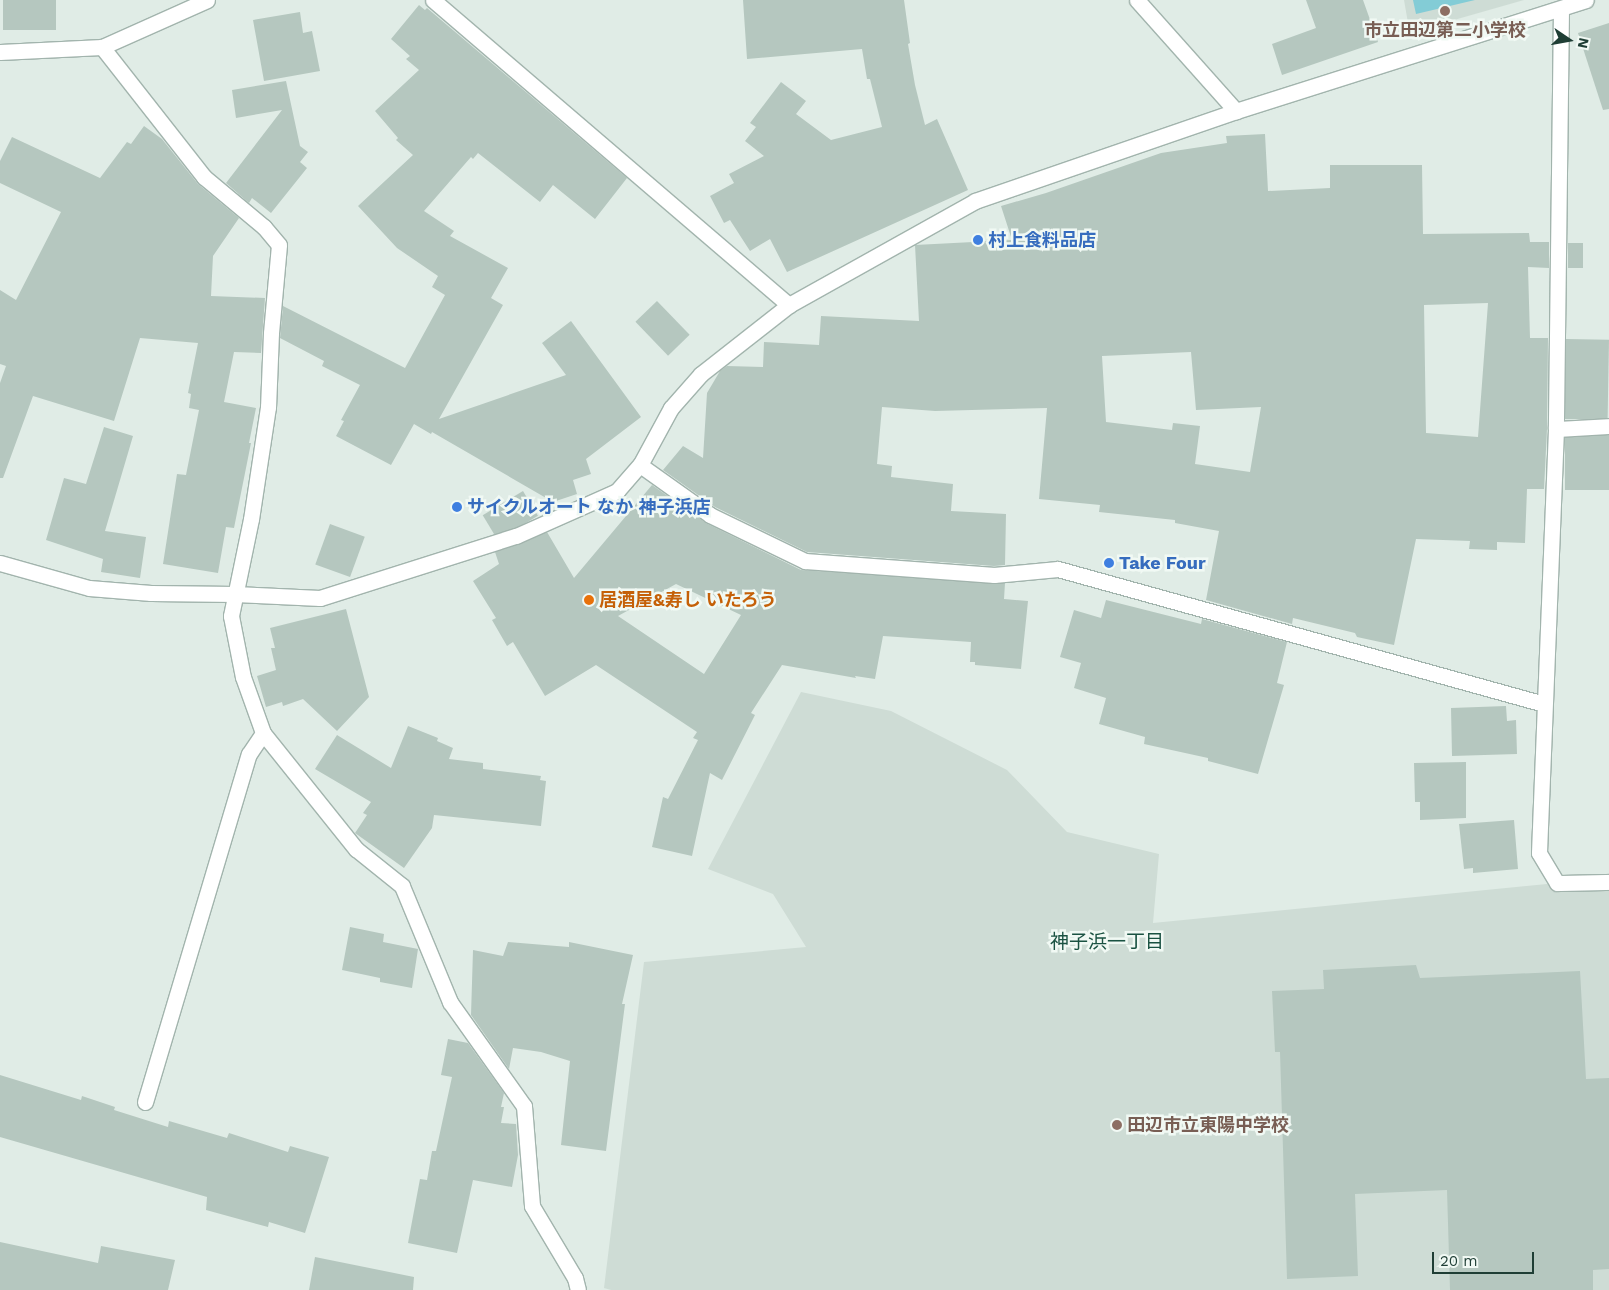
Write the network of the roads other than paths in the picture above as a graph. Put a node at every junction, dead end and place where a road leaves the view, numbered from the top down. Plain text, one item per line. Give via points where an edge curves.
1 (207, 0) edge
2 (433, 0) edge
3 (1137, 0) edge
4 (1586, 0) edge
5 (1561, 9) junction
6 (102, 47) junction
7 (0, 52) edge
8 (1236, 111) junction
9 (790, 305) junction
10 (1609, 426) edge
11 (1556, 429) junction
12 (640, 465) junction
13 (0, 563) edge
14 (235, 594) junction
15 (1544, 704) junction
16 (263, 733) junction
17 (1609, 882) edge
18 (145, 1102) dead end
19 (578, 1290) edge

1 - 6 street
2 - 9 street
3 - 8 street
4 - 5 street
5 - 8 street
5 - 11 street
6 - 7 street
6 - 14 street via 204,177 264,227 279,245 268,408 251,519
8 - 9 street via 975,201
9 - 12 street via 701,374 671,408
10 - 11 street
11 - 15 street
12 - 14 street via 617,491 516,536 320,598
12 - 15 street via 710,515 804,561 994,575 1058,569
13 - 14 street via 89,588
14 - 16 street via 231,616 243,677
15 - 17 street via 1539,853 1557,883
16 - 18 street via 249,754
16 - 19 street via 356,849 402,886 450,1002 524,1106 532,1206 575,1278

